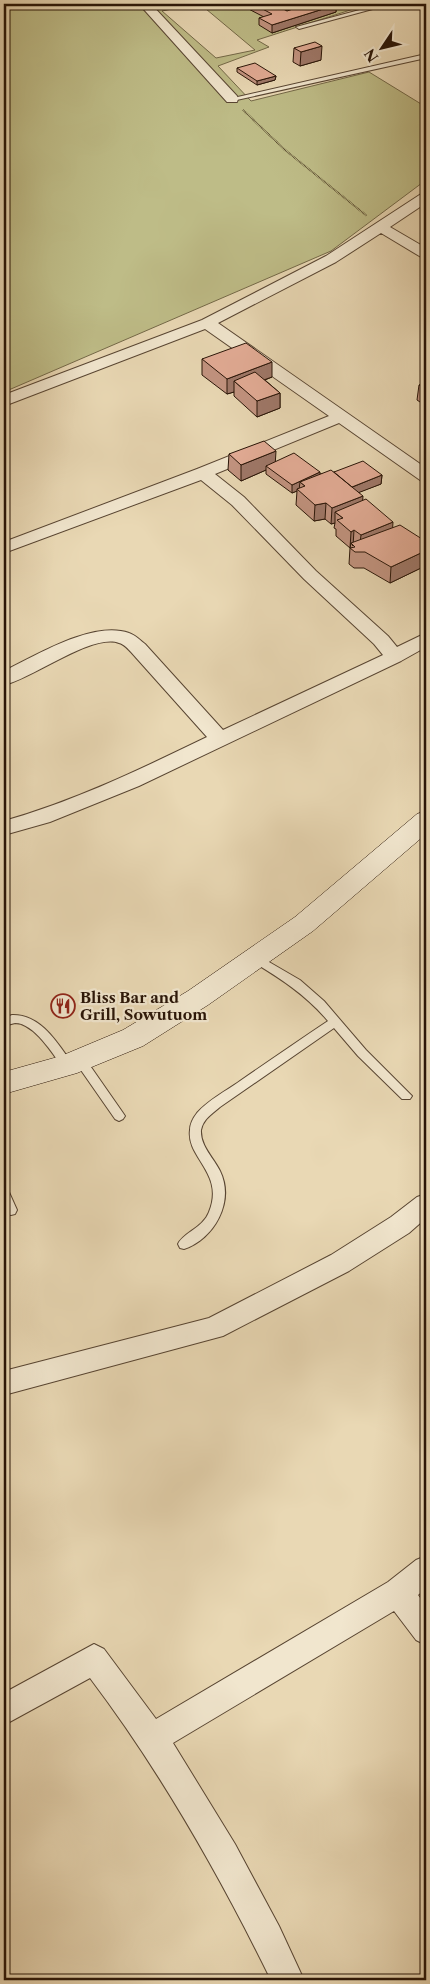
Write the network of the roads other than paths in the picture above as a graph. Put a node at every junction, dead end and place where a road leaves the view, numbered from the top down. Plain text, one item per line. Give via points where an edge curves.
1 (146, 4) edge
2 (388, 4) edge
3 (298, 27) edge
4 (426, 56) edge
5 (232, 99) joint
6 (426, 197) edge
7 (381, 227) junction
8 (426, 254) edge
9 (207, 323) junction
10 (4, 401) edge
11 (342, 416) junction
12 (203, 473) junction
13 (426, 476) edge
14 (4, 548) edge
15 (426, 639) edge
16 (394, 656) junction
17 (4, 679) edge
18 (220, 739) junction
19 (426, 820) edge
20 (4, 828) edge
21 (256, 959) junction
22 (4, 1022) edge
23 (334, 1022) junction
24 (74, 1062) junction
25 (4, 1083) edge
26 (406, 1096) dead end
27 (119, 1116) dead end
28 (4, 1194) edge
29 (426, 1204) edge
30 (11, 1210) dead end
31 (184, 1244) dead end
32 (4, 1383) edge
33 (426, 1570) edge
34 (398, 1592) junction
35 (426, 1630) edge
36 (4, 1710) edge
37 (153, 1738) junction
38 (288, 1980) edge

1 - 5 street
2 - 3 lane
4 - 5 lane
6 - 7 street
7 - 8 street
7 - 9 street via 331,259
9 - 10 street
9 - 11 street
11 - 12 street
11 - 13 street
12 - 14 street
12 - 16 street via 238,501
15 - 16 street
16 - 18 street
17 - 18 street via 78,644 122,637 138,648
18 - 20 street via 84,802
19 - 21 main road via 304,924
21 - 23 lane via 296,983 320,1004
21 - 24 main road via 133,1038
22 - 24 lane via 16,1018 31,1023
23 - 26 lane
23 - 31 lane via 216,1104 197,1122 194,1134 216,1176 216,1214 200,1233
24 - 25 main road
24 - 27 lane
28 - 30 lane
29 - 32 street via 340,1264 214,1328
33 - 34 street
34 - 35 street
34 - 37 street
36 - 37 street via 94,1659
37 - 38 street via 239,1883

